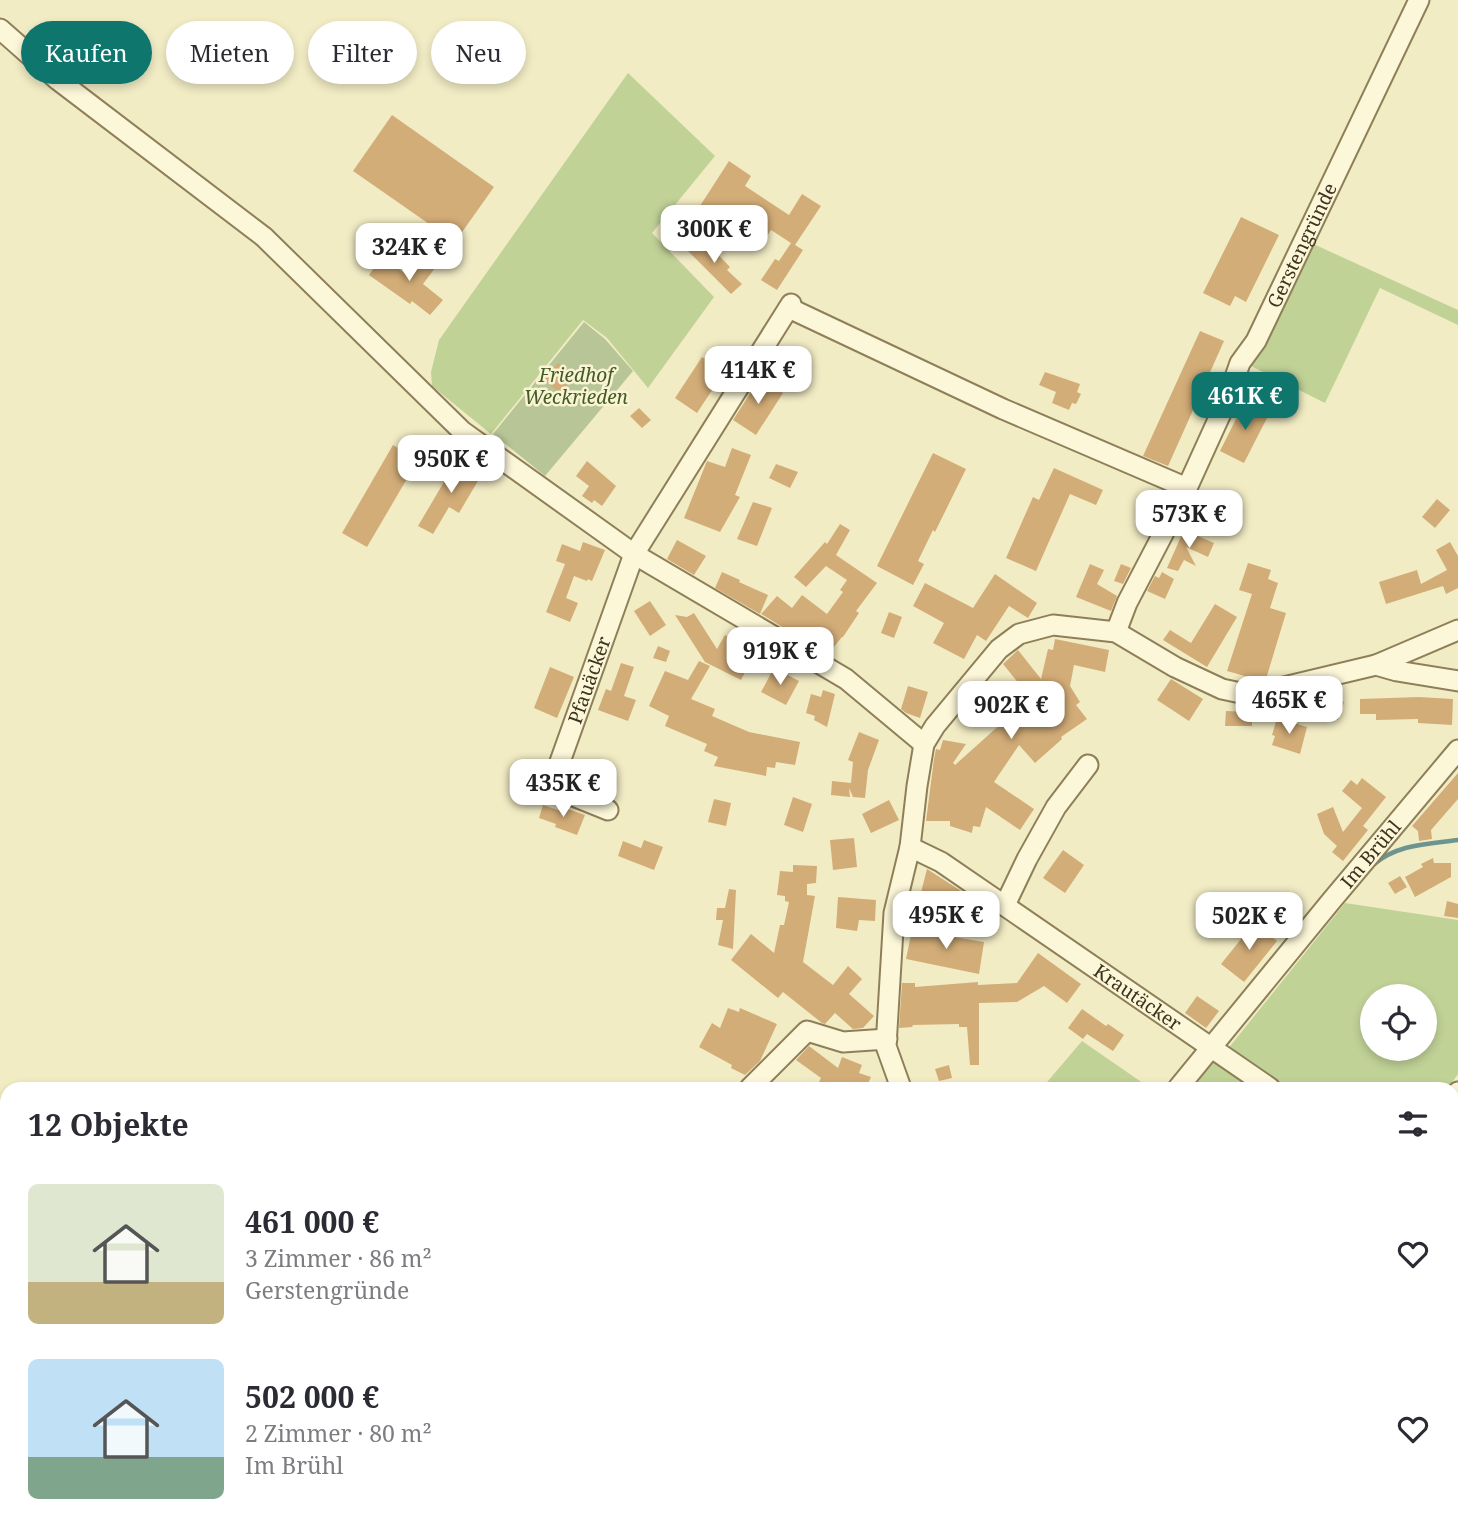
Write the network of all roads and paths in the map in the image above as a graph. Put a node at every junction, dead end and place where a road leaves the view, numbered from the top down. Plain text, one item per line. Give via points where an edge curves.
1 (1419, 0) edge
2 (0, 29) edge
3 (1186, 488) junction
4 (634, 554) junction
5 (1458, 630) edge
6 (1116, 632) junction
7 (1376, 665) junction
8 (1458, 681) edge
9 (924, 744) junction
10 (1458, 750) edge
11 (1088, 765) dead end
12 (608, 810) dead end
13 (910, 847) junction
14 (1005, 905) junction
15 (887, 1038) junction
16 (1211, 1048) junction
17 (756, 1082) edge
18 (899, 1082) edge
19 (1183, 1082) edge
20 (1261, 1082) edge

1 - 3 street, Gerstengründe via 1256,341 1240,363
2 - 4 street via 58,80 264,237 462,431
3 - 4 street via 1003,410 790,306
3 - 6 street, Gerstengründe via 1126,603
4 - 9 street via 846,679
4 - 12 street, Pfauäcker via 551,787
5 - 7 street
6 - 7 street via 1175,667 1222,689 1250,695
6 - 9 street via 1053,625 1019,634 976,675
7 - 8 street
9 - 13 street
10 - 16 street, Im Brühl
11 - 14 street via 1056,807
13 - 14 street, Krautäcker
13 - 15 street via 894,913
14 - 16 street, Krautäcker
15 - 17 street via 843,1042 807,1031
15 - 18 street
16 - 19 street, Im Brühl
16 - 20 street, Krautäcker

